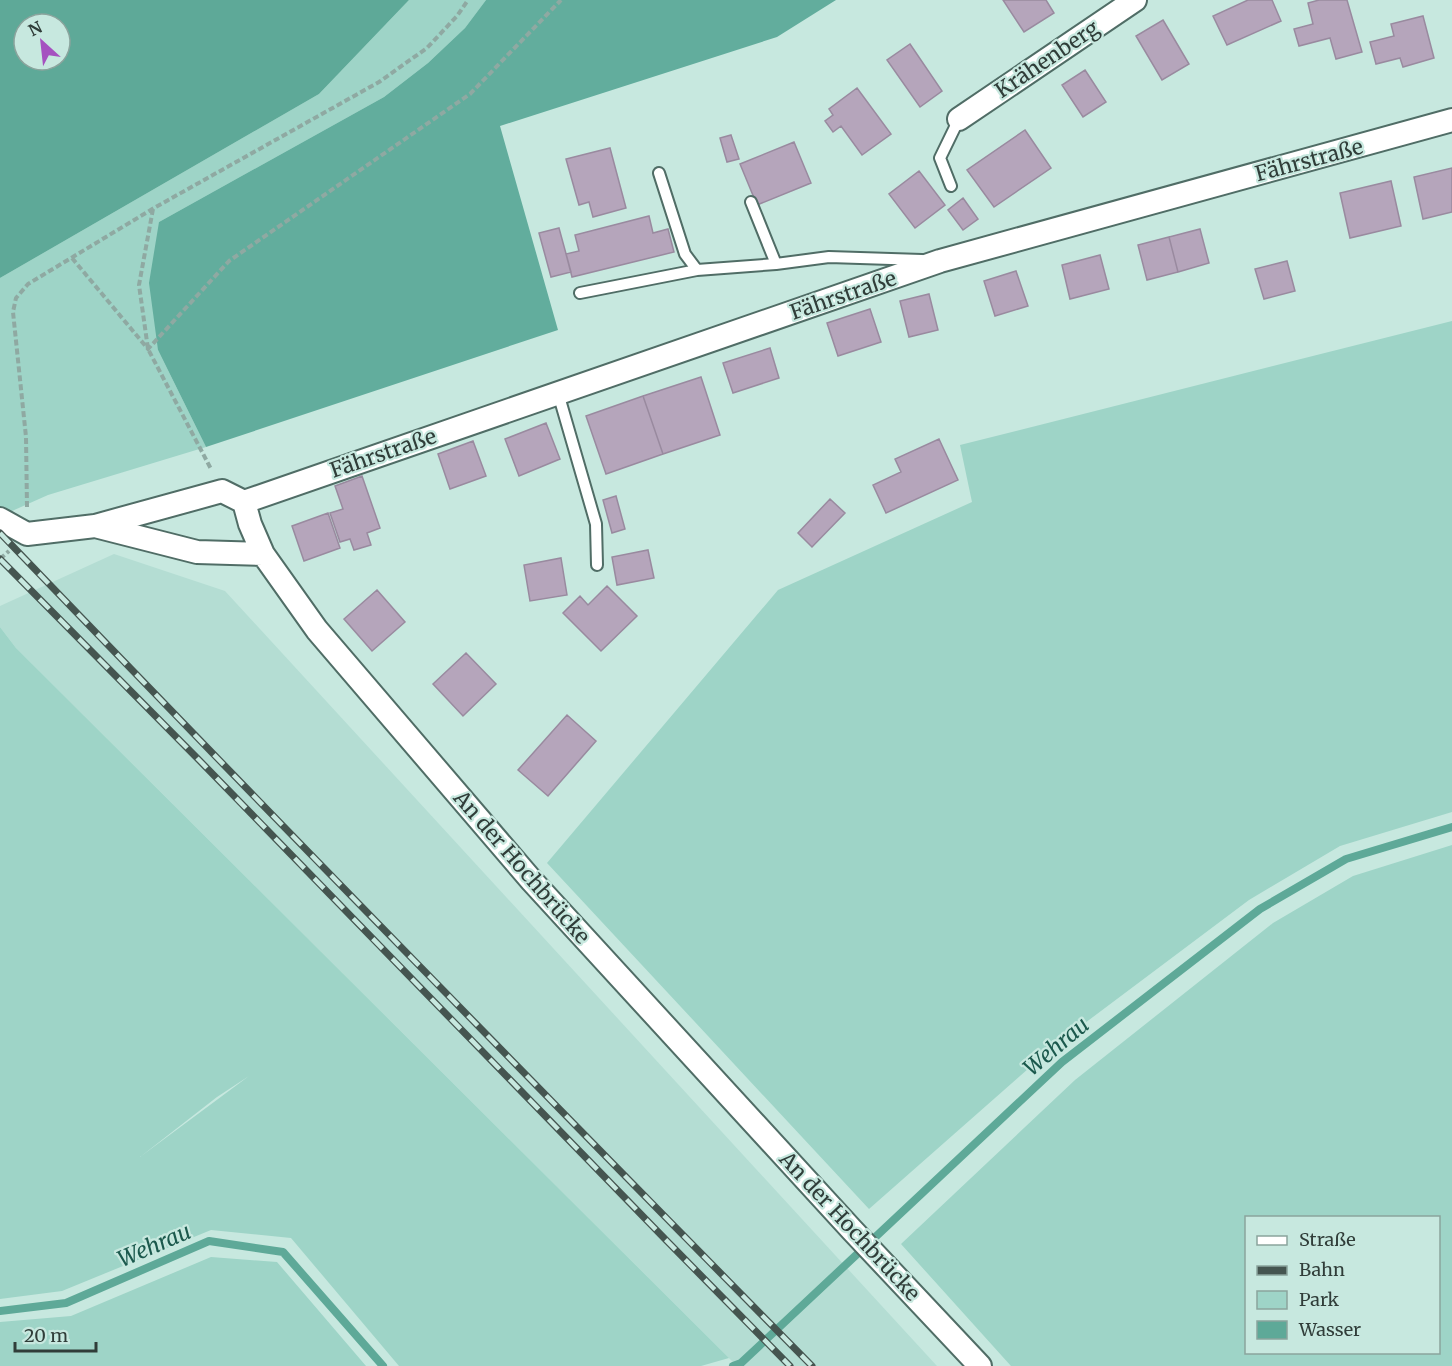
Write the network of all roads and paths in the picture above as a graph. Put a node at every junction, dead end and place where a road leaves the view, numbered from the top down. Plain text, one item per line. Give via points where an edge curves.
1 (468, 0) edge
2 (561, 0) edge
3 (1135, 0) edge
4 (959, 118) joint
5 (1452, 120) edge
6 (659, 173) dead end
7 (951, 186) dead end
8 (752, 202) dead end
9 (153, 208) junction
10 (72, 258) junction
11 (940, 261) junction
12 (776, 264) junction
13 (697, 270) junction
14 (580, 293) dead end
15 (148, 349) junction
16 (558, 393) junction
17 (222, 491) junction
18 (244, 502) junction
19 (0, 519) edge
20 (95, 526) junction
21 (27, 534) junction
22 (263, 554) junction
23 (597, 565) dead end
24 (980, 1366) edge

1 - 9 path via 427,48 379,82
2 - 15 path via 470,94 230,261
3 - 4 street, Krähenberg
4 - 7 lane via 940,158
5 - 11 street, Fährstraße
6 - 13 lane via 686,254
8 - 12 lane
9 - 10 path
9 - 15 path via 139,285
10 - 15 path
10 - 21 path via 28,284 16,298 13,312 26,437
11 - 12 lane via 829,257
11 - 16 street, Fährstraße
12 - 13 lane
13 - 14 lane
15 - 17 path
16 - 18 street, Fährstraße
16 - 23 lane via 596,524
17 - 18 street
17 - 20 street
18 - 22 street
19 - 21 street
20 - 21 street
20 - 22 street via 197,552
22 - 24 street, An der Hochbrücke via 317,630 531,881

